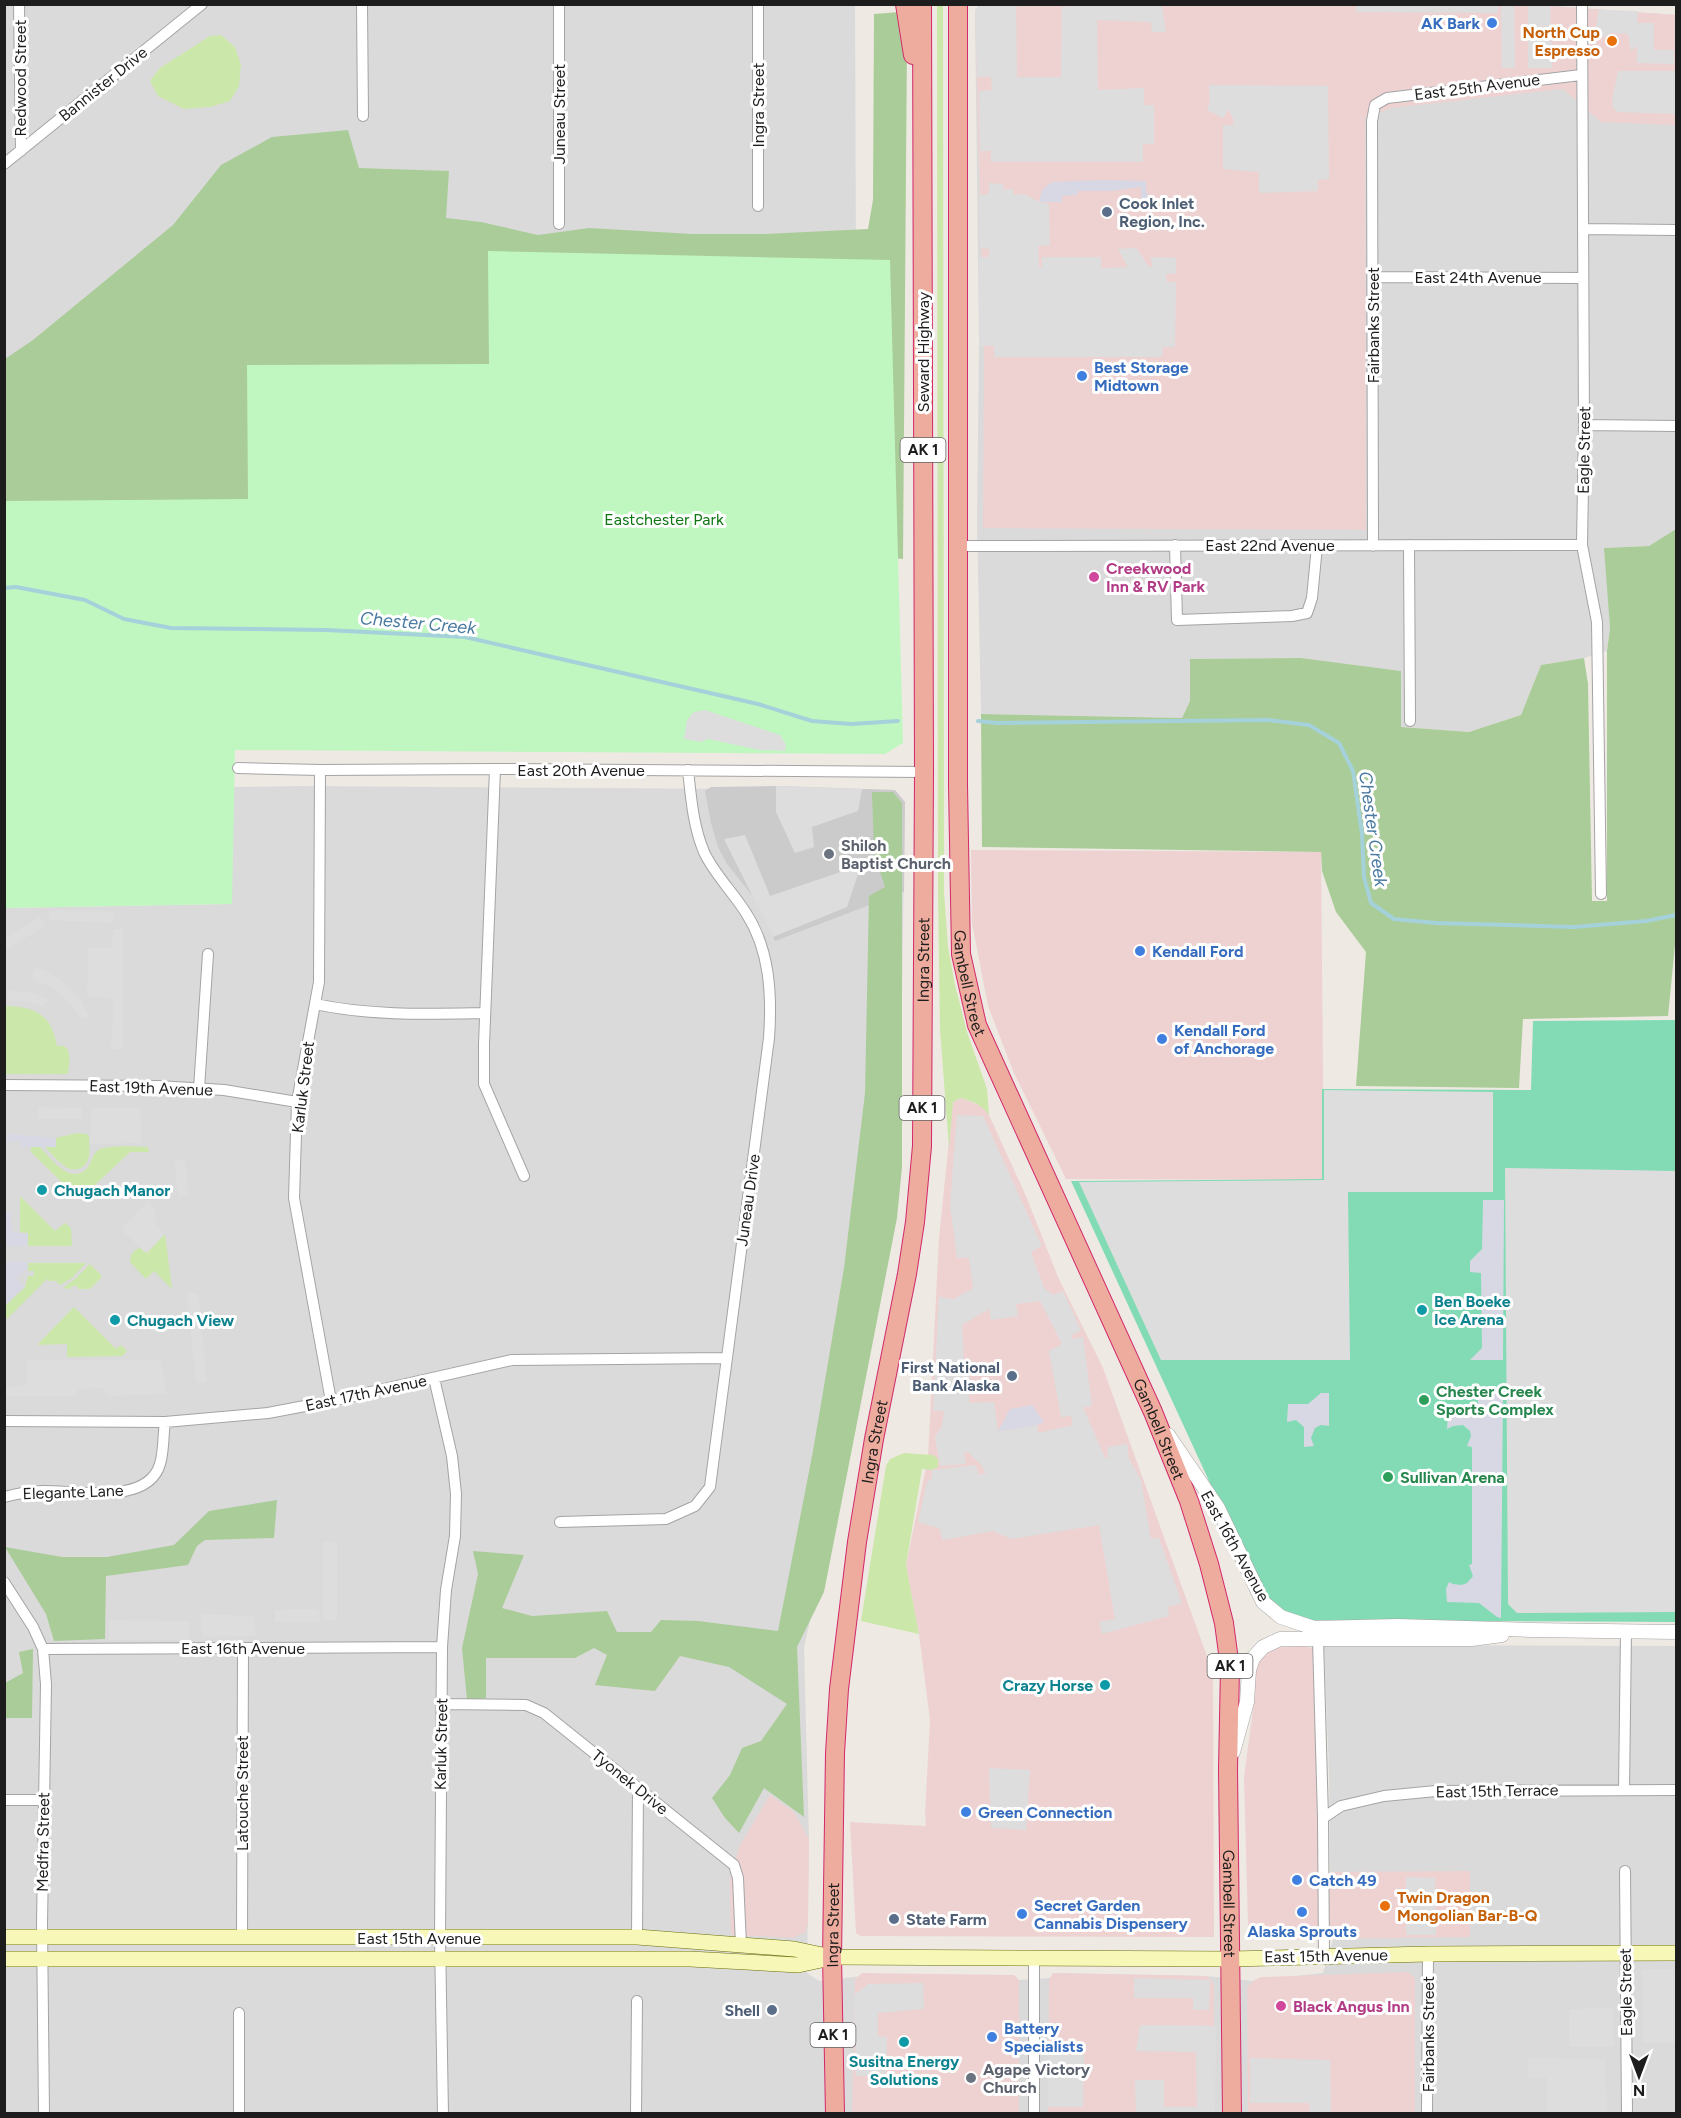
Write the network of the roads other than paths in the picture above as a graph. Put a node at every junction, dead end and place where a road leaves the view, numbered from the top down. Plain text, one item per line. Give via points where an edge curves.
1 (20, 4) edge
2 (202, 4) edge
3 (362, 4) edge
4 (559, 4) edge
5 (758, 4) edge
6 (905, 4) edge
7 (922, 4) edge
8 (958, 4) edge
9 (1582, 4) edge
10 (1581, 75) junction
11 (1375, 105) joint
12 (363, 116) dead end
13 (922, 128) junction
14 (21, 152) junction
15 (4, 164) edge
16 (758, 206) dead end
17 (559, 224) dead end
18 (1583, 229) junction
19 (1677, 230) edge
20 (1373, 277) junction
21 (1583, 278) junction
22 (1584, 425) junction
23 (1677, 426) edge
24 (1174, 545) junction
25 (1409, 545) junction
26 (1582, 545) junction
27 (957, 546) junction
28 (1317, 546) junction
29 (1373, 546) junction
30 (1410, 721) dead end
31 (238, 768) dead end
32 (495, 769) junction
33 (320, 770) junction
34 (688, 770) junction
35 (924, 772) junction
36 (958, 772) joint
37 (1600, 894) dead end
38 (208, 954) dead end
39 (315, 1004) junction
40 (485, 1013) junction
41 (4, 1085) edge
42 (199, 1089) junction
43 (297, 1102) junction
44 (524, 1176) dead end
45 (726, 1358) junction
46 (434, 1378) junction
47 (331, 1401) junction
48 (1153, 1412) junction
49 (4, 1421) edge
50 (165, 1422) junction
51 (4, 1497) edge
52 (560, 1522) dead end
53 (4, 1582) edge
54 (1531, 1630) junction
55 (1626, 1631) junction
56 (1677, 1632) edge
57 (1318, 1640) junction
58 (442, 1647) junction
59 (243, 1648) junction
60 (43, 1649) junction
61 (442, 1704) junction
62 (1228, 1769) junction
63 (638, 1788) junction
64 (1624, 1790) junction
65 (1677, 1790) edge
66 (4, 1800) edge
67 (44, 1800) junction
68 (1323, 1818) junction
69 (1625, 1871) dead end
70 (4, 1937) edge
71 (42, 1937) junction
72 (242, 1937) junction
73 (637, 1937) junction
74 (440, 1938) junction
75 (741, 1945) junction
76 (1625, 1953) junction
77 (1677, 1953) edge
78 (1428, 1954) junction
79 (832, 1957) junction
80 (1324, 1957) junction
81 (1034, 1958) junction
82 (4, 1959) edge
83 (42, 1959) junction
84 (1231, 1959) junction
85 (440, 1960) junction
86 (637, 2001) dead end
87 (239, 2013) dead end
88 (44, 2114) edge
89 (239, 2114) edge
90 (443, 2114) edge
91 (636, 2114) edge
92 (835, 2114) edge
93 (1034, 2114) edge
94 (1232, 2114) edge
95 (1427, 2114) edge
96 (1627, 2114) edge

1 - 14 street, Redwood Street
2 - 14 street, Bannister Drive
3 - 12 street
4 - 17 street, Juneau Street
5 - 16 street, Ingra Street
6 - 13 highway
7 - 13 highway, Seward Highway / AK 1
8 - 27 highway, Seward Highway / AK 1
9 - 10 street, Eagle Street
10 - 11 street, East 25th Avenue via 1387,98
10 - 18 street, Eagle Street
11 - 20 street, Fairbanks Street
13 - 35 highway, Seward Highway / AK 1
14 - 15 street, Bannister Drive
18 - 19 street
18 - 21 street, Eagle Street
20 - 21 street, East 24th Avenue
20 - 29 street, Fairbanks Street
21 - 22 street, Eagle Street
22 - 23 street
22 - 26 street, Eagle Street
24 - 27 street, East 22nd Avenue
24 - 28 street, East 22nd Avenue
24 - 28 street via 1176,620 1307,613
25 - 26 street, East 22nd Avenue
25 - 29 street, East 22nd Avenue
25 - 30 street
26 - 37 street, Eagle Street via 1597,622
27 - 36 highway, Seward Highway / AK 1
28 - 29 street, East 22nd Avenue
31 - 33 street, East 20th Avenue
32 - 33 street, East 20th Avenue
32 - 34 street, East 20th Avenue
32 - 40 street
33 - 39 street, Karluk Street via 319,982
34 - 35 street, East 20th Avenue
34 - 45 street, Juneau Drive via 694,819 704,852 747,914 760,941 771,1000
35 - 79 highway, Ingra Street / AK 1 via 922,1146 909,1262 874,1439 843,1645 835,1753
36 - 48 highway, Gambell Street / AK 1 via 961,954 977,1025
38 - 42 street
39 - 40 street via 395,1014
39 - 43 street, Karluk Street
40 - 44 street via 484,1084
41 - 42 street, East 19th Avenue
42 - 43 street, East 19th Avenue
43 - 47 street, Karluk Street via 294,1198
45 - 46 street, East 17th Avenue via 512,1360
45 - 52 street, Juneau Drive via 710,1487 695,1506 666,1519
46 - 47 street, East 17th Avenue
46 - 58 street, Karluk Street via 452,1456 456,1494
47 - 50 street, East 17th Avenue via 268,1413
48 - 54 street, East 16th Avenue via 1218,1508 1263,1602 1281,1617 1314,1628
48 - 62 highway, Gambell Street / AK 1 via 1192,1512 1224,1623 1230,1668
49 - 50 street, East 17th Avenue
50 - 51 street, Elegante Lane via 160,1464 152,1480 138,1488 123,1492 40,1491
53 - 60 street, Medfra Street
54 - 55 street, East 16th Avenue
54 - 57 street, East 16th Avenue via 1472,1639
55 - 56 street, East 16th Avenue
55 - 64 street
57 - 62 street, East 16th Avenue via 1280,1639 1263,1647 1253,1658 1247,1702
57 - 68 street
58 - 59 street, East 16th Avenue
58 - 61 street, Karluk Street
59 - 60 street, East 16th Avenue
59 - 72 street, Latouche Street
60 - 67 street, Medfra Street
61 - 63 street, Tyonek Drive via 526,1705 544,1713
61 - 74 street, Karluk Street
62 - 84 highway, Gambell Street / AK 1
63 - 73 street
63 - 75 street, Tyonek Drive via 734,1865
64 - 65 street, East 15th Terrace
64 - 68 street, East 15th Terrace via 1436,1791 1384,1796 1341,1806
66 - 67 street
67 - 71 street, Medfra Street
68 - 80 street
69 - 76 street, Eagle Street
70 - 71 main road, East 15th Avenue
71 - 72 main road, East 15th Avenue
71 - 83 street, Medfra Street
72 - 74 main road, East 15th Avenue
73 - 74 main road, East 15th Avenue
73 - 75 main road, East 15th Avenue
74 - 85 street, Karluk Street
75 - 79 main road, East 15th Avenue
76 - 77 main road, East 15th Avenue
76 - 78 main road, East 15th Avenue
76 - 96 street, Eagle Street
78 - 80 main road, East 15th Avenue
78 - 95 street, Fairbanks Street
79 - 81 main road, East 15th Avenue
79 - 85 main road, East 15th Avenue via 798,1965 690,1959
79 - 92 highway, Ingra Street / AK 1
80 - 84 main road, East 15th Avenue
81 - 84 main road, East 15th Avenue
81 - 93 street
82 - 83 main road, East 15th Avenue
83 - 85 main road, East 15th Avenue
83 - 88 street, Medfra Street
84 - 94 highway, Gambell Street / AK 1
85 - 90 street, Karluk Street
86 - 91 street
87 - 89 street

